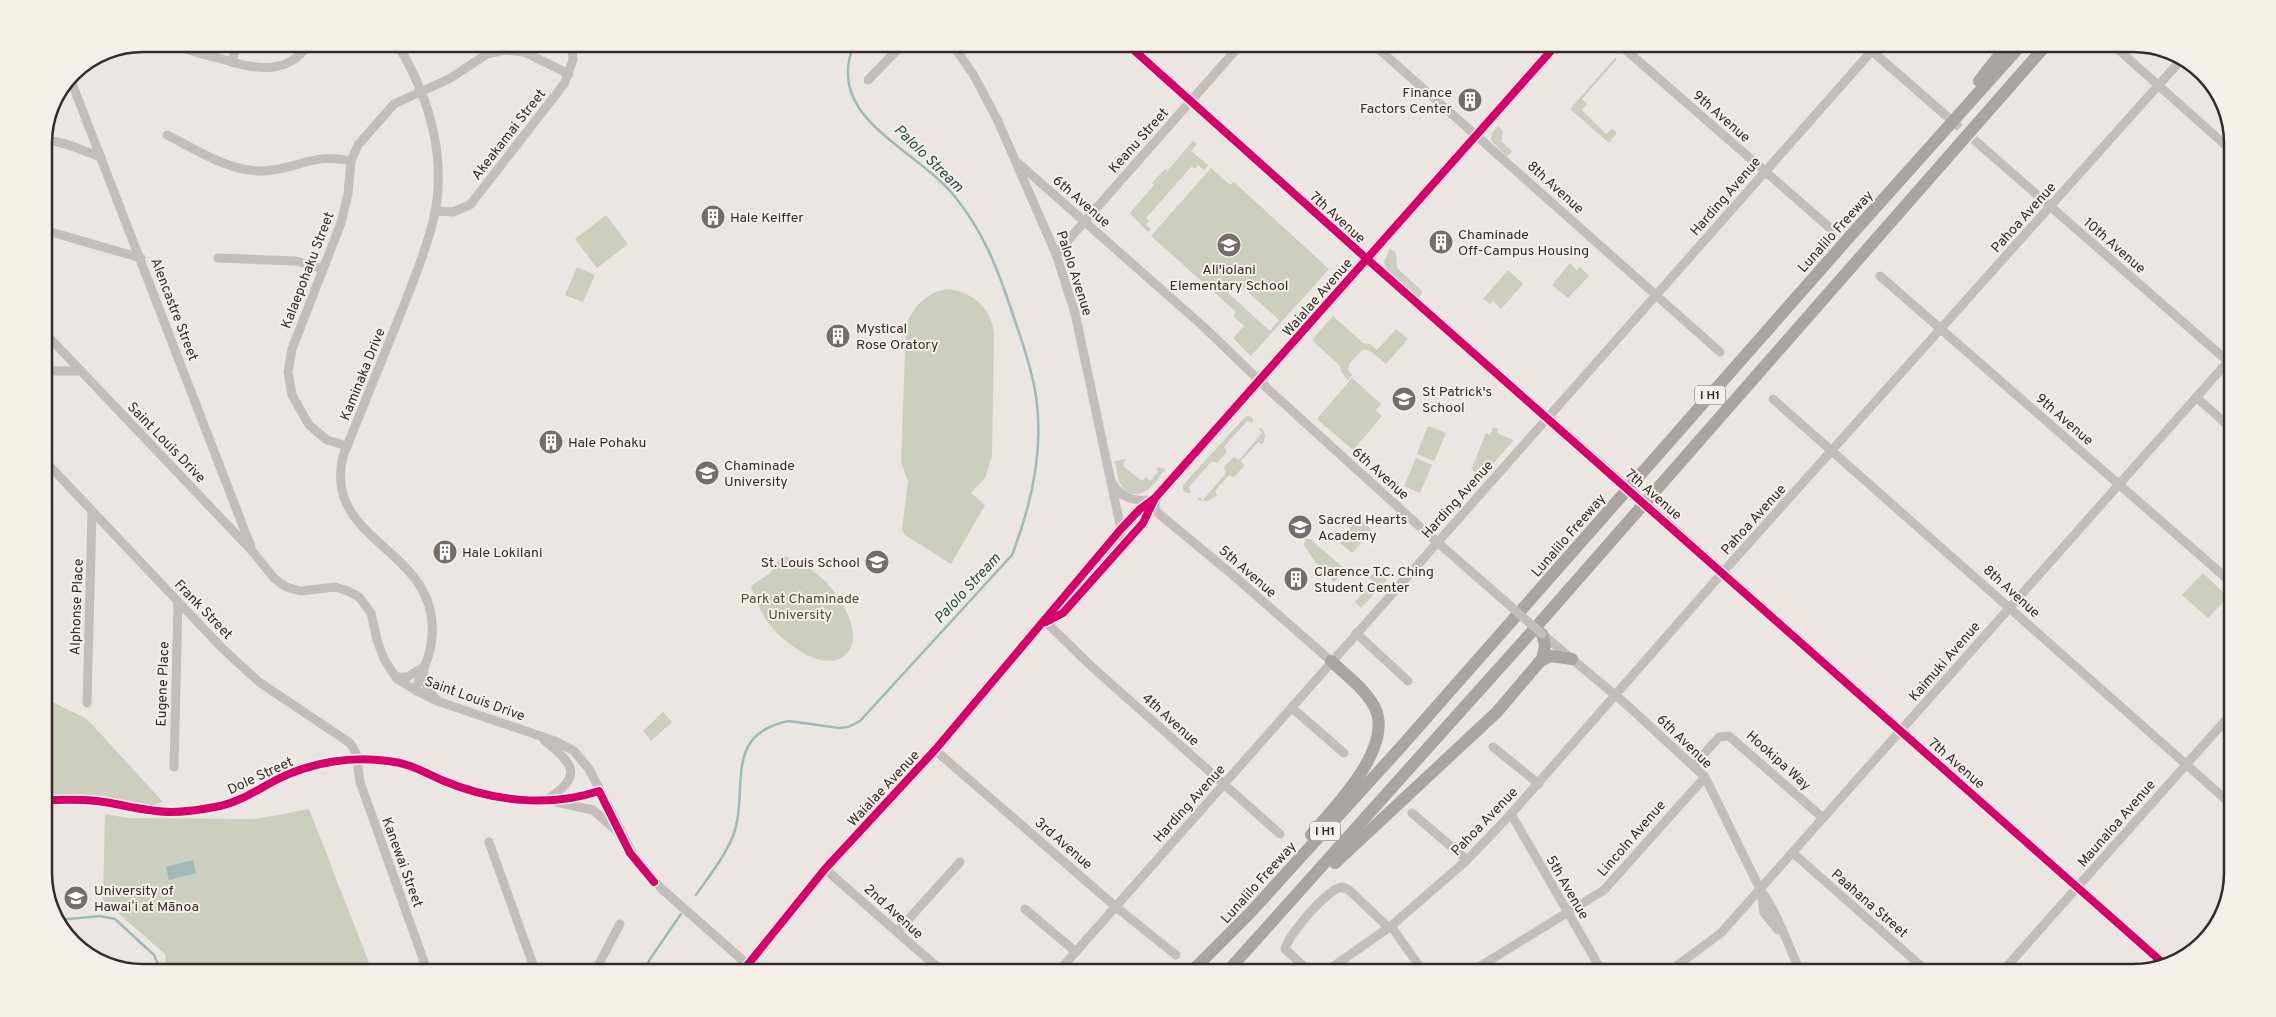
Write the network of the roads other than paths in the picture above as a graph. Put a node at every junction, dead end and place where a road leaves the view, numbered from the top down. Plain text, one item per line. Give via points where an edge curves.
1 (200, 52) edge
2 (235, 52) edge
3 (302, 52) edge
4 (401, 52) edge
5 (496, 52) edge
6 (519, 52) edge
7 (572, 52) edge
8 (895, 52) edge
9 (958, 52) edge
10 (1136, 52) edge
11 (1234, 52) edge
12 (1382, 52) edge
13 (1550, 52) edge
14 (1627, 52) edge
15 (1870, 52) edge
16 (1879, 52) edge
17 (2001, 52) edge
18 (2015, 52) edge
19 (2040, 52) edge
20 (2121, 52) edge
21 (232, 62) junction
22 (2177, 64) edge
23 (569, 74) junction
24 (868, 80) dead end
25 (2158, 85) junction
26 (73, 86) edge
27 (422, 90) junction
28 (1191, 102) junction
29 (1943, 113) tunnel mouth
30 (1477, 134) junction
31 (167, 135) dead end
32 (53, 141) edge
33 (2223, 142) edge
34 (1980, 146) tunnel mouth
35 (101, 157) junction
36 (351, 161) junction
37 (1017, 162) junction
38 (1765, 171) junction
39 (2050, 207) junction
40 (435, 211) junction
41 (1084, 221) junction
42 (1830, 228) dead end
43 (53, 233) edge
44 (1852, 234) junction
45 (1056, 254) junction
46 (141, 258) junction
47 (218, 258) dead end
48 (1367, 259) junction
49 (323, 269) junction
50 (1880, 276) dead end
51 (1656, 295) junction
52 (1940, 329) junction
53 (53, 342) edge
54 (1720, 352) dead end
55 (2223, 354) edge
56 (2223, 369) edge
57 (53, 371) edge
58 (80, 371) junction
59 (1259, 381) junction
60 (2196, 397) junction
61 (1773, 399) dead end
62 (1547, 417) junction
63 (2223, 421) edge
64 (347, 446) junction
65 (1833, 452) junction
66 (53, 470) edge
67 (1109, 478) junction
68 (2120, 484) junction
69 (1154, 499) junction
70 (92, 512) junction
71 (1121, 529) junction
72 (1437, 542) junction
73 (253, 552) junction
74 (1723, 572) junction
75 (2224, 576) edge
76 (1077, 598) junction
77 (178, 602) junction
78 (2010, 608) junction
79 (1046, 622) junction
80 (1356, 633) junction
81 (1542, 634) junction
82 (1572, 659) junction
83 (1331, 662) junction
84 (1539, 662) junction
85 (424, 668) junction
86 (396, 677) junction
87 (1408, 681) dead end
88 (415, 690) junction
89 (1616, 696) junction
90 (437, 701) junction
91 (87, 703) dead end
92 (1292, 708) junction
93 (2224, 722) edge
94 (1902, 730) junction
95 (540, 736) junction
96 (1494, 747) dead end
97 (935, 750) junction
98 (1344, 753) dead end
99 (357, 759) junction
100 (1694, 765) junction
101 (2186, 765) junction
102 (174, 767) dead end
103 (1705, 777) junction
104 (1539, 784) junction
105 (1224, 785) junction
106 (599, 791) junction
107 (2224, 798) edge
108 (53, 800) edge
109 (546, 800) junction
110 (1412, 812) dead end
111 (1511, 814) junction
112 (1824, 818) junction
113 (621, 834) junction
114 (1280, 834) dead end
115 (490, 842) dead end
116 (1793, 853) junction
117 (1467, 860) junction
118 (960, 862) dead end
119 (825, 869) junction
120 (2078, 887) junction
121 (1760, 888) junction
122 (1289, 904) junction
123 (1116, 907) junction
124 (1026, 909) dead end
125 (1742, 910) junction
126 (1764, 913) junction
127 (1249, 914) junction
128 (1567, 914) junction
129 (620, 924) dead end
130 (1389, 927) junction
131 (897, 932) junction
132 (1784, 936) junction
133 (1076, 952) junction
134 (1176, 955) dead end
135 (2160, 960) edge
136 (425, 964) edge
137 (533, 964) edge
138 (599, 964) edge
139 (739, 964) edge
140 (748, 964) edge
141 (934, 964) edge
142 (1067, 964) edge
143 (1199, 964) edge
144 (1234, 964) edge
145 (1301, 964) edge
146 (1337, 964) edge
147 (1417, 964) edge
148 (1485, 964) edge
149 (1598, 964) edge
150 (1679, 964) edge
151 (1797, 964) edge
152 (1919, 964) edge
153 (2009, 964) edge

1 - 21 street
2 - 21 street
3 - 21 street via 295,59 273,68
4 - 27 street, Kaminaka Drive
5 - 27 street, Kalaepohaku Street
6 - 23 street, Kalaepohaku Street via 533,54
7 - 23 street, Akeakamai Street
8 - 24 street
9 - 37 street, Palolo Avenue via 973,74
10 - 28 street, 7th Avenue
11 - 28 street, Keanu Street
12 - 30 street, 8th Avenue
13 - 30 main road, Waialae Avenue
14 - 38 street, 9th Avenue
15 - 38 street, Harding Avenue
16 - 29 street
17 - 44 highway
18 - 44 highway, Lunalilo Freeway / I H1
19 - 122 highway, I H1 via 1530,635
20 - 25 street
22 - 25 street, Pahoa Avenue
23 - 40 street, Akeakamai Street via 470,205 453,212
25 - 33 street
25 - 39 street, Pahoa Avenue
26 - 35 street, Alencastre Street
27 - 36 street, Kalaepohaku Street via 394,104 366,134
27 - 40 street, Kaminaka Drive via 432,122 437,156
28 - 41 street, Keanu Street
28 - 48 street, 7th Avenue
30 - 48 main road, Waialae Avenue
30 - 51 street, 8th Avenue
31 - 36 street via 220,162 248,170 278,169 319,158
32 - 35 street
34 - 39 street, 10th Avenue
35 - 46 street, Alencastre Street
36 - 49 street, Kalaepohaku Street via 345,208
37 - 41 street, 6th Avenue
37 - 45 street, Palolo Avenue
38 - 42 street, 9th Avenue
38 - 51 street, Harding Avenue
39 - 52 street, Pahoa Avenue
39 - 55 street, 10th Avenue
40 - 64 street, Kaminaka Drive via 424,255
41 - 45 street, Keanu Street
41 - 59 street, 6th Avenue
43 - 46 street
44 - 127 highway, Lunalilo Freeway / I H1 via 1400,748
45 - 67 street, Palolo Avenue via 1075,313
46 - 73 street, Alencastre Street
47 - 49 street via 296,261
48 - 59 main road, Waialae Avenue
48 - 62 street, 7th Avenue
49 - 64 street, Kalaepohaku Street via 292,349 289,384 296,406 309,425 327,440
50 - 52 street, 9th Avenue
51 - 54 street, 8th Avenue
51 - 62 street, Harding Avenue
52 - 65 street, Pahoa Avenue
52 - 68 street, 9th Avenue
53 - 58 street, Saint Louis Drive
56 - 60 street, Kaimuki Avenue
57 - 58 street
58 - 73 street, Saint Louis Drive
59 - 69 main road, Waialae Avenue
59 - 72 street, 6th Avenue
60 - 63 street
60 - 68 street, Kaimuki Avenue
61 - 65 street, 8th Avenue
62 - 72 street, Harding Avenue
62 - 74 street, 7th Avenue, bridge
64 - 85 street, Kaminaka Drive via 340,477 347,507 360,524 409,569 428,600 432,636
65 - 74 street, Pahoa Avenue
65 - 78 street, 8th Avenue
66 - 70 street, Frank Street
67 - 69 street via 1126,497
67 - 71 street, Palolo Avenue
68 - 75 street, 9th Avenue
68 - 78 street, Kaimuki Avenue
69 - 71 main road, Waialae Avenue
69 - 76 main road, Waialae Avenue via 1143,523
69 - 83 street, 5th Avenue via 1158,513
70 - 77 street, Frank Street
70 - 91 street, Alphonse Place
71 - 76 street via 1120,540 1086,578
71 - 79 main road, Waialae Avenue via 1054,607
72 - 80 street, Harding Avenue
72 - 81 street, 6th Avenue, bridge
73 - 86 street, Saint Louis Drive via 274,578 286,587 301,591 335,587 359,597 371,613 380,650
74 - 89 street, Pahoa Avenue
74 - 94 street, 7th Avenue
76 - 79 main road, Waialae Avenue via 1061,615
77 - 99 street, Frank Street via 259,682 346,739
77 - 102 street, Eugene Place
78 - 94 street, Kaimuki Avenue
78 - 101 street, 8th Avenue
79 - 97 main road, Waialae Avenue
79 - 105 street, 4th Avenue
80 - 83 street, Harding Avenue
80 - 87 street
81 - 82 street, 6th Avenue
81 - 84 highway via 1545,650
82 - 84 highway via 1551,656
82 - 89 street, 6th Avenue
83 - 92 street, Harding Avenue
83 - 127 highway via 1374,707 1378,721 1376,743 1356,778
84 - 122 highway via 1470,739
85 - 86 street via 408,677
85 - 88 street, Kaminaka Drive
85 - 90 street via 427,688
86 - 88 street, Saint Louis Drive
88 - 90 street, Saint Louis Drive
89 - 100 street, 6th Avenue
89 - 104 street, Pahoa Avenue
90 - 95 street, Saint Louis Drive
92 - 98 street
92 - 105 street, Harding Avenue
93 - 101 street, Maunaloa Avenue
94 - 112 street, Kaimuki Avenue
94 - 120 street, 7th Avenue
95 - 106 street, Saint Louis Drive via 578,755
95 - 109 street via 566,760 570,773 564,788
96 - 104 street
97 - 119 main road, Waialae Avenue
97 - 123 street, 3rd Avenue
99 - 108 street, Dole Street via 307,767 222,806 171,812 96,801
99 - 109 street, Dole Street via 413,765 444,781 481,794
99 - 136 street, Kanewai Street via 360,782
100 - 103 street, 6th Avenue
100 - 112 street, Hookipa Way via 1719,737 1730,736
101 - 107 street, 8th Avenue
101 - 120 street, Maunaloa Avenue
103 - 121 street, 6th Avenue
103 - 128 street, Lincoln Avenue via 1604,890
104 - 111 street, Pahoa Avenue
105 - 114 street, 4th Avenue
105 - 123 street, Harding Avenue
106 - 109 street, Dole Street
106 - 113 street, Saint Louis Drive
109 - 113 street via 593,810
110 - 117 street
111 - 117 street, Pahoa Avenue
111 - 128 street, 5th Avenue
112 - 116 street, Kaimuki Avenue
113 - 139 street, Saint Louis Drive via 641,868
115 - 137 street
116 - 121 street, Kaimuki Avenue
116 - 152 street, Paahana Street
117 - 130 street, Pahoa Avenue
118 - 131 street
119 - 131 street, 2nd Avenue
119 - 140 main road, Waialae Avenue
120 - 135 street, 7th Avenue
120 - 153 street, Maunaloa Avenue
121 - 125 street, Kaimuki Avenue
121 - 126 street, 6th Avenue
121 - 132 street, 6th Avenue via 1772,905
122 - 144 highway, I H1
123 - 133 street, Harding Avenue
123 - 134 street, 3rd Avenue
124 - 133 street
125 - 126 street via 1750,907
125 - 150 street, Kaimuki Avenue via 1721,933
126 - 132 street, 6th Avenue
127 - 143 highway, Lunalilo Freeway / I H1
128 - 148 street, Lincoln Avenue
128 - 149 street, 5th Avenue
129 - 138 street
130 - 145 street via 1349,890 1339,888 1329,893 1291,937 1285,949
130 - 146 street, Pahoa Avenue
130 - 147 street
131 - 141 street, 2nd Avenue
132 - 151 street, 6th Avenue
133 - 142 street, Harding Avenue

